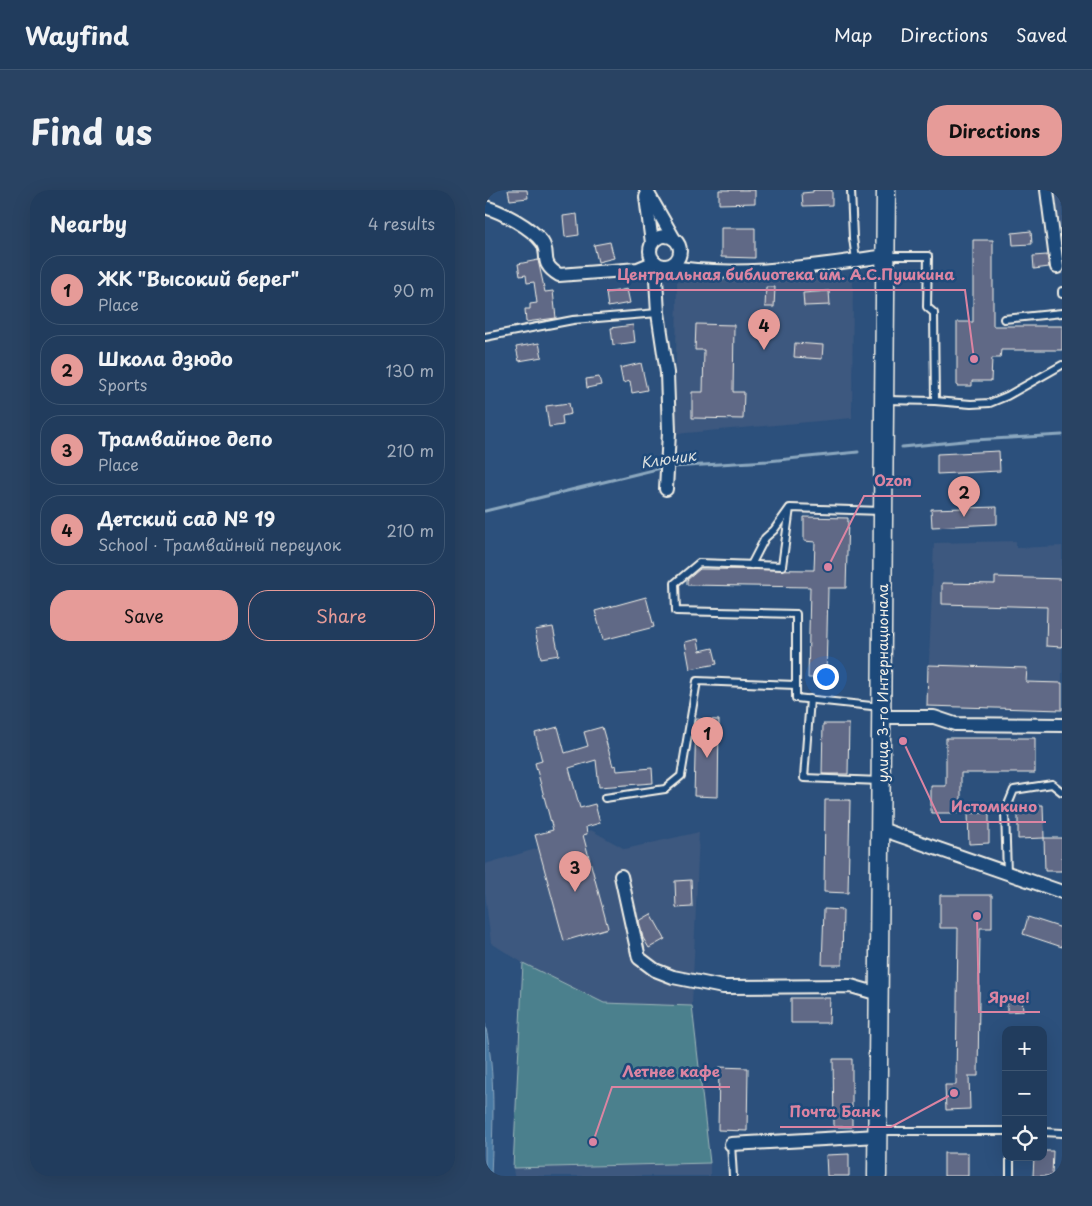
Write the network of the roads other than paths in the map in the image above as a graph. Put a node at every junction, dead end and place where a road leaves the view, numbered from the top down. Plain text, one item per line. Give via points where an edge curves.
1 (646, 190) edge
2 (851, 190) edge
3 (886, 190) edge
4 (1047, 190) edge
5 (485, 207) edge
6 (674, 239) junction
7 (652, 243) junction
8 (679, 254) junction
9 (885, 256) junction
10 (856, 260) junction
11 (660, 264) junction
12 (1057, 267) dead end
13 (693, 270) junction
14 (658, 313) junction
15 (1062, 313) edge
16 (1004, 319) dead end
17 (485, 337) edge
18 (1062, 365) edge
19 (884, 400) junction
20 (935, 401) junction
21 (666, 490) dead end
22 (789, 508) junction
23 (883, 511) junction
24 (751, 565) junction
25 (796, 684) junction
26 (810, 699) junction
27 (882, 712) junction
28 (1062, 726) edge
29 (881, 781) junction
30 (1062, 792) edge
31 (605, 798) dead end
32 (881, 829) junction
33 (1007, 874) junction
34 (621, 876) dead end
35 (1062, 892) edge
36 (879, 994) junction
37 (1002, 1131) edge
38 (1047, 1132) edge
39 (878, 1133) junction
40 (1062, 1133) edge
41 (731, 1144) joint
42 (1010, 1161) edge
43 (733, 1176) edge
44 (877, 1176) edge
45 (1010, 1176) edge

1 - 6 street
1 - 7 street
2 - 10 lane
3 - 9 main road, улица 3-го Интернационала
4 - 12 street via 1056,230
5 - 11 street via 533,233 543,243 546,262 559,275 638,269
6 - 7 street via 664,236
6 - 8 street
7 - 11 street via 650,253
8 - 11 street via 674,263
8 - 13 street
9 - 10 street
9 - 19 main road, улица 3-го Интернационала
9 - 20 lane via 928,256 927,307 935,313
10 - 13 street via 769,270
11 - 13 street
11 - 14 street
14 - 17 lane via 573,320
14 - 21 street via 667,373 669,432
15 - 16 lane
18 - 20 lane via 990,402
19 - 20 lane
19 - 23 main road, улица 3-го Интернационала
22 - 23 lane
22 - 24 lane via 765,538
22 - 24 lane via 782,566
23 - 27 main road, улица 3-го Интернационала
24 - 25 lane via 699,563 675,583 676,611 796,614
25 - 26 lane via 796,698
25 - 31 lane via 697,682 681,776 665,790
26 - 27 lane
26 - 29 lane via 804,778
27 - 28 street via 934,717 955,724
27 - 29 main road, улица 3-го Интернационала
29 - 32 main road, улица 3-го Интернационала
30 - 33 lane via 1052,784 1014,790 1005,812
32 - 33 street
32 - 36 main road, улица 3-го Интернационала
33 - 35 street
34 - 36 street via 639,958 655,970 723,987 851,986
36 - 39 main road, улица 3-го Интернационала
37 - 39 lane
38 - 40 lane
39 - 41 street
39 - 44 main road, улица 3-го Интернационала
41 - 43 lane
42 - 45 lane

